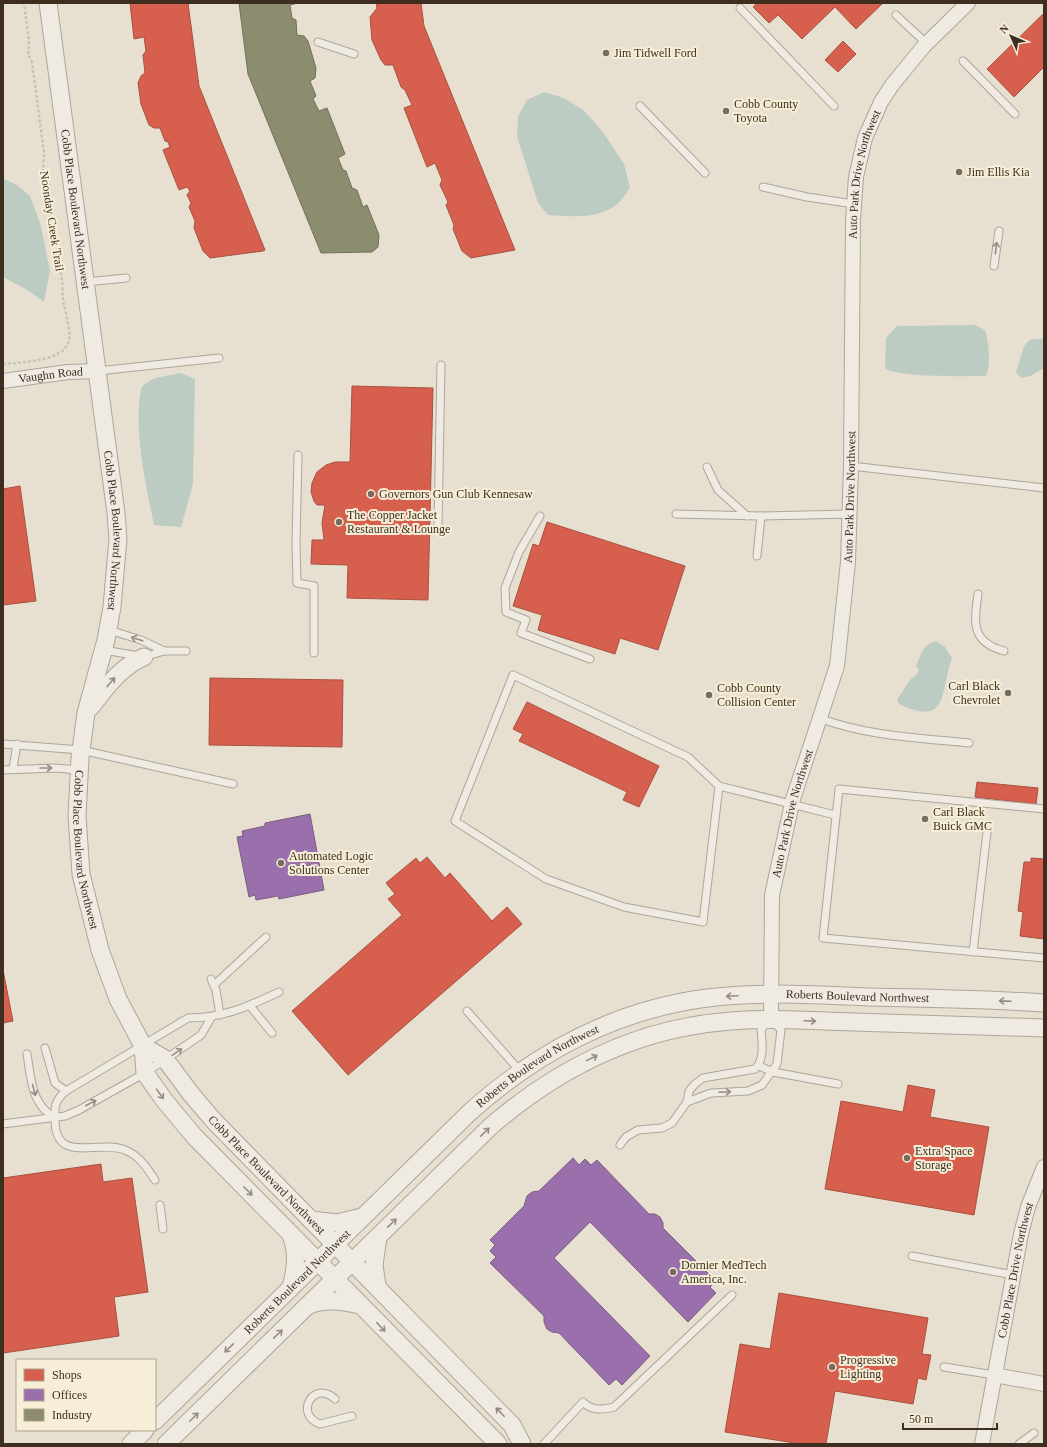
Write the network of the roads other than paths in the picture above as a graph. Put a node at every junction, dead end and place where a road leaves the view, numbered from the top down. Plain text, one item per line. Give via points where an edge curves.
1 (48, 3) edge
2 (968, 3) edge
3 (740, 8) dead end
4 (896, 15) dead end
5 (318, 42) dead end
6 (926, 43) junction
7 (354, 54) dead end
8 (963, 61) dead end
9 (640, 106) dead end
10 (834, 106) dead end
11 (1015, 114) dead end
12 (705, 173) dead end
13 (763, 186) dead end
14 (854, 204) junction
15 (999, 231) dead end
16 (994, 266) dead end
17 (126, 278) dead end
18 (86, 282) junction
19 (219, 358) dead end
20 (441, 364) dead end
21 (98, 371) junction
22 (3, 381) edge
23 (298, 455) dead end
24 (851, 466) junction
25 (707, 467) dead end
26 (1044, 488) edge
27 (676, 514) dead end
28 (849, 514) junction
29 (540, 516) dead end
30 (747, 516) junction
31 (761, 516) junction
32 (438, 525) dead end
33 (757, 556) dead end
34 (978, 594) dead end
35 (108, 630) junction
36 (104, 650) junction
37 (164, 651) junction
38 (186, 651) dead end
39 (1004, 652) dead end
40 (314, 653) dead end
41 (144, 657) junction
42 (590, 658) dead end
43 (86, 713) junction
44 (819, 718) junction
45 (969, 743) dead end
46 (3, 744) edge
47 (17, 744) junction
48 (81, 750) junction
49 (13, 768) junction
50 (3, 770) edge
51 (79, 770) junction
52 (233, 784) dead end
53 (719, 786) junction
54 (791, 804) junction
55 (1044, 809) edge
56 (835, 815) junction
57 (986, 832) dead end
58 (266, 937) dead end
59 (973, 952) junction
60 (1044, 958) edge
61 (279, 992) dead end
62 (771, 994) junction
63 (1044, 1003) edge
64 (250, 1006) junction
65 (468, 1011) dead end
66 (220, 1015) junction
67 (211, 1018) junction
68 (771, 1020) junction
69 (1044, 1028) edge
70 (272, 1033) dead end
71 (143, 1046) junction
72 (45, 1048) dead end
73 (27, 1054) dead end
74 (165, 1060) junction
75 (759, 1066) junction
76 (520, 1071) junction
77 (773, 1072) junction
78 (145, 1073) junction
79 (838, 1084) dead end
80 (66, 1091) junction
81 (687, 1102) junction
82 (55, 1118) junction
83 (3, 1124) edge
84 (620, 1145) dead end
85 (1044, 1168) edge
86 (155, 1180) dead end
87 (160, 1205) dead end
88 (362, 1217) junction
89 (311, 1220) junction
90 (163, 1229) dead end
91 (291, 1235) junction
92 (378, 1237) junction
93 (335, 1244) junction
94 (912, 1256) dead end
95 (317, 1261) junction
96 (352, 1262) junction
97 (1013, 1275) junction
98 (334, 1279) junction
99 (377, 1286) junction
100 (291, 1287) junction
101 (732, 1295) dead end
102 (360, 1305) junction
103 (307, 1306) junction
104 (944, 1367) dead end
105 (994, 1375) junction
106 (1044, 1384) edge
107 (335, 1398) dead end
108 (352, 1416) dead end
109 (156, 1420) edge
110 (144, 1431) edge
111 (1034, 1433) dead end
112 (131, 1444) edge
113 (166, 1444) edge
114 (498, 1444) edge
115 (522, 1444) edge
116 (544, 1444) edge
117 (982, 1444) edge
118 (1019, 1444) edge

1 - 18 street, Cobb Place Boulevard Northwest
2 - 6 street, Auto Park Drive Northwest
3 - 10 lane
4 - 6 lane
5 - 7 lane
6 - 14 street, Auto Park Drive Northwest via 906,64 872,121 860,158
8 - 11 lane
9 - 12 lane
13 - 14 lane via 807,197
14 - 24 street, Auto Park Drive Northwest
16 -> 15 lane
17 - 18 lane
18 - 21 street, Cobb Place Boulevard Northwest
19 - 21 lane
20 - 32 lane
21 - 22 street, Vaughn Road via 68,372
21 - 35 street, Cobb Place Boulevard Northwest via 118,539
23 - 40 lane via 297,583 314,586
24 - 26 lane
24 - 28 street, Auto Park Drive Northwest
25 - 30 lane via 718,490
27 - 30 lane
28 - 31 lane
28 - 44 street, Auto Park Drive Northwest via 848,562 837,666
29 - 42 lane via 519,552 505,588 506,612 526,620 521,633
30 - 31 lane
31 - 33 lane
34 - 39 lane via 974,619 977,633 986,644
35 - 36 street, Cobb Place Boulevard Northwest
37 -> 35 lane via 141,640
36 - 41 lane
36 - 43 street, Cobb Place Boulevard Northwest
37 - 38 lane
37 - 41 lane
43 -> 41 street via 127,665
43 - 48 street, Cobb Place Boulevard Northwest
44 - 45 lane via 837,725 864,730
44 - 54 street, Auto Park Drive Northwest
46 - 47 lane
47 - 48 lane
47 - 49 lane
48 - 51 street, Cobb Place Boulevard Northwest
48 - 52 lane
49 - 50 lane
49 -> 51 lane
51 - 71 street, Cobb Place Boulevard Northwest via 77,816 81,874 111,983
53 - 53 lane via 702,922 624,907 546,879 455,821 513,675 688,757
53 - 54 lane
54 - 56 lane
54 - 62 street, Auto Park Drive Northwest via 772,895
55 - 56 lane via 839,789
56 - 59 lane via 823,938
57 - 59 lane
58 - 66 lane via 213,982
59 - 60 lane
61 - 64 lane
63 -> 62 street, Roberts Boulevard Northwest
62 - 68 street, Auto Park Drive Northwest
62 -> 76 street, Roberts Boulevard Northwest via 707,998 664,1006 588,1032
64 - 66 lane
64 - 70 lane
65 - 76 lane
66 - 67 lane
67 - 71 lane via 188,1018
74 -> 67 lane via 202,1035
68 -> 69 street, Roberts Boulevard Northwest
68 - 75 lane via 762,1029 762,1056
68 - 77 lane via 781,1030 778,1058
92 -> 68 street, Roberts Boulevard Northwest via 502,1116 549,1082 583,1062 632,1041 690,1026
71 - 74 street, Cobb Place Boulevard Northwest
71 - 78 street, Cobb Place Boulevard Northwest
71 - 80 lane
72 - 80 lane via 55,1082
73 -> 82 lane via 33,1091 38,1104
74 - 78 lane
74 - 89 street, Cobb Place Boulevard Northwest via 214,1121
75 - 77 lane
75 - 81 lane via 751,1071 703,1078 689,1091
76 - 88 street, Roberts Boulevard Northwest via 470,1112
77 - 79 lane
81 -> 77 lane via 711,1093 755,1089 762,1086
82 -> 78 lane via 75,1112
78 -> 91 street, Cobb Place Boulevard Northwest via 194,1136
80 - 82 lane via 55,1104
81 - 84 lane via 672,1123 662,1128 638,1130 626,1137
82 - 83 lane
82 - 86 lane via 58,1141 67,1147 107,1146 124,1150 135,1155
85 - 97 street, Cobb Place Drive Northwest via 1028,1208
87 - 90 lane
88 - 89 street via 343,1223
88 - 93 street, Roberts Boulevard Northwest
89 - 93 street, Cobb Place Boulevard Northwest
91 - 95 street, Cobb Place Boulevard Northwest
91 - 100 street via 296,1263
92 - 96 street, Roberts Boulevard Northwest
92 - 99 street via 374,1259
93 - 95 street, Roberts Boulevard Northwest
93 - 96 street, Cobb Place Boulevard Northwest
94 - 97 lane
95 - 98 street, Cobb Place Boulevard Northwest
95 - 100 street, Roberts Boulevard Northwest
96 - 98 street, Roberts Boulevard Northwest
96 - 99 street, Cobb Place Boulevard Northwest
97 - 105 street, Cobb Place Drive Northwest
98 - 102 street, Cobb Place Boulevard Northwest
98 - 103 street, Roberts Boulevard Northwest
115 -> 99 street, Cobb Place Boulevard Northwest via 512,1425
100 -> 109 street, Roberts Boulevard Northwest
101 - 116 lane via 614,1407 599,1410 588,1407 583,1402
102 - 103 street via 326,1301
102 -> 114 street, Cobb Place Boulevard Northwest
113 -> 103 street, Roberts Boulevard Northwest
104 - 105 lane
105 - 106 street
105 - 117 street, Cobb Place Drive Northwest
107 - 108 lane via 323,1392 315,1394 307,1406 308,1415 320,1424
110 - 112 street
111 - 118 lane

